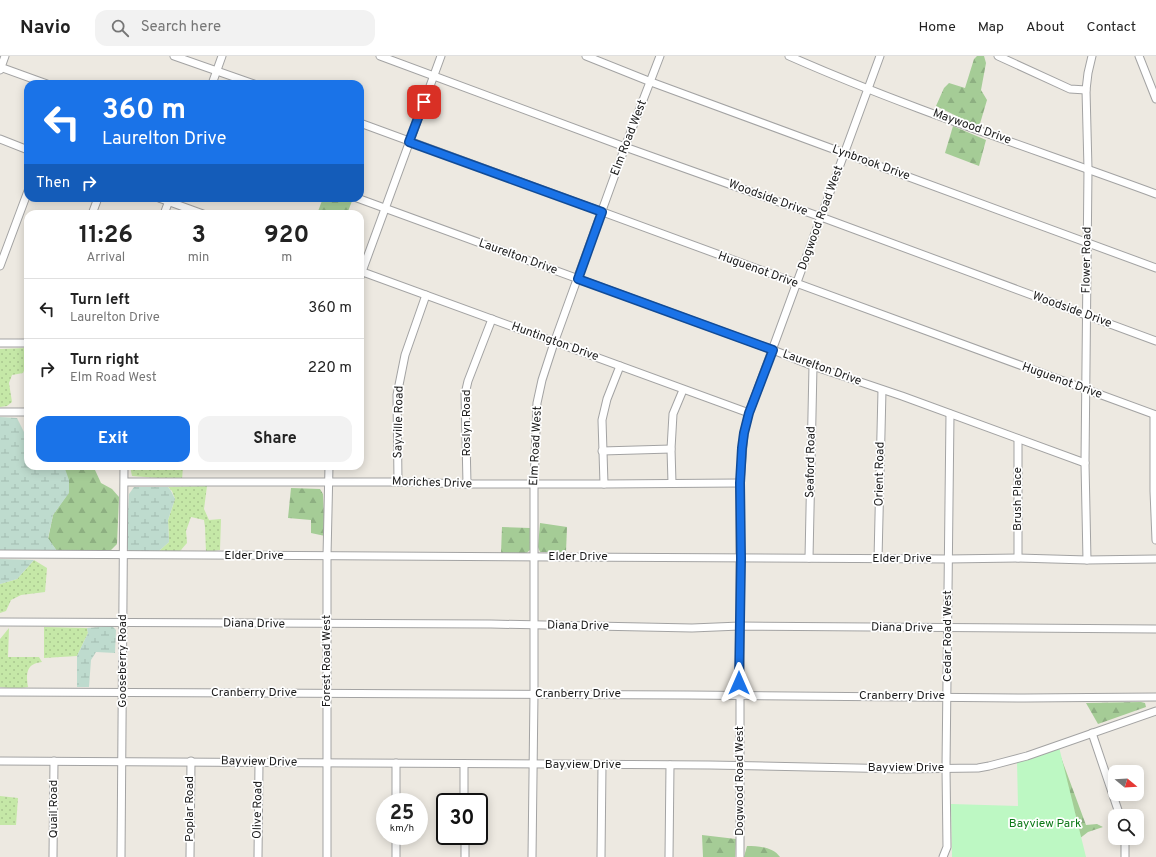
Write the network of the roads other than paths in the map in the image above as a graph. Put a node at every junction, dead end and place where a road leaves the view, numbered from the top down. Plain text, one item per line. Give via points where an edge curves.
1 (5, 56) edge
2 (174, 56) edge
3 (222, 56) edge
4 (380, 56) edge
5 (441, 56) edge
6 (586, 56) edge
7 (660, 56) edge
8 (789, 56) edge
9 (880, 56) edge
10 (998, 56) edge
11 (1092, 56) edge
12 (1139, 56) edge
13 (0, 68) edge
14 (216, 72) junction
15 (434, 76) junction
16 (35, 80) edge
17 (213, 80) edge
18 (241, 80) edge
19 (650, 82) junction
20 (868, 89) junction
21 (1086, 90) junction
22 (1156, 99) edge
23 (364, 125) edge
24 (0, 139) edge
25 (409, 142) junction
26 (625, 147) junction
27 (24, 148) edge
28 (844, 154) junction
29 (1088, 169) junction
30 (1156, 194) edge
31 (364, 200) edge
32 (24, 202) edge
33 (174, 202) edge
34 (385, 208) junction
35 (193, 210) edge
36 (602, 212) junction
37 (821, 217) junction
38 (1087, 243) junction
39 (364, 265) edge
40 (0, 266) edge
41 (1156, 268) edge
42 (364, 274) edge
43 (578, 279) junction
44 (797, 284) junction
45 (426, 295) junction
46 (1086, 315) junction
47 (492, 319) junction
48 (1156, 341) edge
49 (0, 343) edge
50 (24, 343) edge
51 (554, 343) junction
52 (773, 350) junction
53 (620, 366) junction
54 (813, 366) junction
55 (683, 390) junction
56 (882, 390) junction
57 (1086, 390) junction
58 (0, 412) edge
59 (24, 412) edge
60 (749, 413) junction
61 (950, 414) junction
62 (1155, 415) edge
63 (1018, 439) junction
64 (671, 449) junction
65 (602, 451) junction
66 (1085, 463) junction
67 (124, 470) edge
68 (329, 470) edge
69 (329, 481) junction
70 (124, 482) junction
71 (398, 482) junction
72 (672, 483) junction
73 (740, 483) junction
74 (467, 484) junction
75 (534, 484) junction
76 (604, 484) junction
77 (1156, 540) edge
78 (0, 554) edge
79 (123, 555) junction
80 (327, 556) junction
81 (534, 557) junction
82 (741, 558) junction
83 (809, 558) junction
84 (1018, 558) junction
85 (878, 559) junction
86 (948, 559) junction
87 (1156, 559) edge
88 (1087, 560) junction
89 (0, 622) edge
90 (123, 622) junction
91 (328, 624) junction
92 (535, 626) junction
93 (740, 626) junction
94 (948, 628) junction
95 (1156, 629) edge
96 (0, 692) edge
97 (122, 693) junction
98 (327, 693) junction
99 (534, 694) junction
100 (739, 695) junction
101 (948, 697) junction
102 (1156, 697) edge
103 (1156, 711) edge
104 (1092, 733) junction
105 (0, 761) edge
106 (54, 761) junction
107 (122, 762) junction
108 (191, 762) junction
109 (259, 763) junction
110 (328, 763) junction
111 (396, 763) junction
112 (464, 764) junction
113 (533, 765) junction
114 (602, 765) junction
115 (670, 765) junction
116 (741, 766) junction
117 (946, 768) junction
118 (396, 793) edge
119 (464, 793) edge
120 (1118, 809) edge
121 (396, 845) edge
122 (465, 845) edge
123 (1125, 845) edge
124 (53, 857) edge
125 (121, 857) edge
126 (190, 857) edge
127 (258, 857) edge
128 (327, 857) edge
129 (396, 857) edge
130 (465, 857) edge
131 (532, 857) edge
132 (601, 857) edge
133 (669, 857) edge
134 (740, 857) edge
135 (943, 857) edge
136 (1124, 857) edge

1 - 13 street
2 - 14 street
3 - 14 street
4 - 15 street, Woodside Drive
5 - 15 street
6 - 19 street, Lynbrook Drive
7 - 19 street, Elm Road West
8 - 20 street, Maywood Drive
9 - 20 street, Dogwood Road West
10 - 21 street via 1070,89
11 - 21 street, Flower Road
12 - 22 street
13 - 16 street
14 - 17 street
14 - 18 street
15 - 25 street
15 - 26 street, Woodside Drive
19 - 26 street, Elm Road West
19 - 28 street, Lynbrook Drive
20 - 28 street, Dogwood Road West
20 - 29 street, Maywood Drive
21 - 29 street, Flower Road
23 - 25 street, Huguenot Drive
24 - 27 street
25 - 34 street
25 - 36 street, Huguenot Drive
26 - 36 street, Elm Road West
26 - 37 street, Woodside Drive
28 - 37 street, Dogwood Road West
28 - 38 street, Lynbrook Drive
29 - 30 street, Maywood Drive
29 - 38 street, Flower Road
31 - 34 street, Laurelton Drive
32 - 40 street
33 - 35 street
34 - 39 street
34 - 43 street, Laurelton Drive
36 - 43 street, Elm Road West
36 - 44 street, Huguenot Drive
37 - 44 street, Dogwood Road West
37 - 46 street, Woodside Drive
38 - 41 street, Lynbrook Drive
38 - 46 street, Flower Road
42 - 45 street, Huntington Drive
43 - 51 street, Elm Road West
43 - 52 street, Laurelton Drive
44 - 52 street, Dogwood Road West
44 - 57 street, Huguenot Drive
45 - 47 street, Huntington Drive
45 - 71 street, Sayville Road via 404,355 397,395
46 - 48 street, Woodside Drive
46 - 57 street, Flower Road
47 - 51 street, Huntington Drive
47 - 74 street, Roslyn Road via 465,394
49 - 50 street
51 - 53 street, Huntington Drive
51 - 75 street, Elm Road West via 537,403
52 - 54 street, Laurelton Drive
52 - 60 street, Dogwood Road West
53 - 55 street, Huntington Drive
53 - 65 street via 604,408
54 - 56 street, Laurelton Drive
54 - 83 street, Seaford Road
55 - 60 street, Huntington Drive
55 - 64 street via 673,414
56 - 61 street, Laurelton Drive
56 - 85 street, Orient Road
57 - 62 street, Huguenot Drive
57 - 66 street, Flower Road
58 - 59 street
60 - 73 street, Dogwood Road West via 744,433
61 - 63 street, Laurelton Drive
61 - 86 street, Cedar Road West
62 - 77 street
63 - 66 street, Laurelton Drive
63 - 84 street, Brush Place
64 - 65 street
64 - 72 street
65 - 76 street
66 - 88 street, Flower Road
67 - 70 street, Gooseberry Road
68 - 69 street, Forest Road West
69 - 70 street, Moriches Drive
69 - 71 street, Moriches Drive
69 - 80 street, Forest Road West
70 - 79 street, Gooseberry Road
71 - 74 street, Moriches Drive
72 - 73 street, Moriches Drive
72 - 76 street, Moriches Drive
73 - 82 street, Dogwood Road West
74 - 75 street, Moriches Drive
75 - 76 street, Moriches Drive
75 - 81 street, Elm Road West
78 - 79 street, Elder Drive
79 - 80 street, Elder Drive
79 - 90 street, Gooseberry Road
80 - 81 street, Elder Drive
80 - 91 street, Forest Road West
81 - 82 street, Elder Drive
81 - 92 street, Elm Road West
82 - 83 street, Elder Drive
82 - 93 street, Dogwood Road West
83 - 85 street, Elder Drive
84 - 86 street, Elder Drive
84 - 88 street, Elder Drive
85 - 86 street, Elder Drive
86 - 94 street, Cedar Road West
87 - 88 street, Elder Drive
89 - 90 street, Diana Drive
90 - 91 street, Diana Drive
90 - 97 street, Gooseberry Road
91 - 92 street, Diana Drive
91 - 98 street, Forest Road West
92 - 93 street, Diana Drive
92 - 99 street, Elm Road West
93 - 94 street, Diana Drive
93 - 100 street, Dogwood Road West
94 - 95 street, Diana Drive
94 - 101 street, Cedar Road West
96 - 97 street, Cranberry Drive
97 - 98 street, Cranberry Drive
97 - 107 street, Gooseberry Road
98 - 99 street, Cranberry Drive
98 - 110 street, Forest Road West
99 - 100 street, Cranberry Drive
99 - 113 street, Elm Road West
100 - 101 street, Cranberry Drive
100 - 116 street, Dogwood Road West
101 - 102 street, Cranberry Drive
101 - 117 street, Cedar Road West
103 - 104 street, Bayview Drive
104 - 117 street, Bayview Drive via 1027,756 988,766
104 - 120 street
105 - 106 street, Bayview Drive
106 - 107 street, Bayview Drive
106 - 124 street, Quail Road
107 - 108 street, Bayview Drive
107 - 125 street, Gooseberry Road
108 - 109 street, Bayview Drive
108 - 126 street, Poplar Road
109 - 110 street, Bayview Drive
109 - 127 street, Olive Road
110 - 111 street, Bayview Drive
110 - 128 street, Forest Road West
111 - 112 street, Bayview Drive
111 - 118 street
112 - 113 street, Bayview Drive
112 - 119 street
113 - 114 street, Bayview Drive
113 - 131 street, Elm Road West
114 - 115 street, Bayview Drive
114 - 132 street
115 - 116 street, Bayview Drive
115 - 133 street
116 - 117 street, Bayview Drive
116 - 134 street, Dogwood Road West
117 - 135 street, Cedar Road West via 947,847
121 - 129 street
122 - 130 street
123 - 136 street

